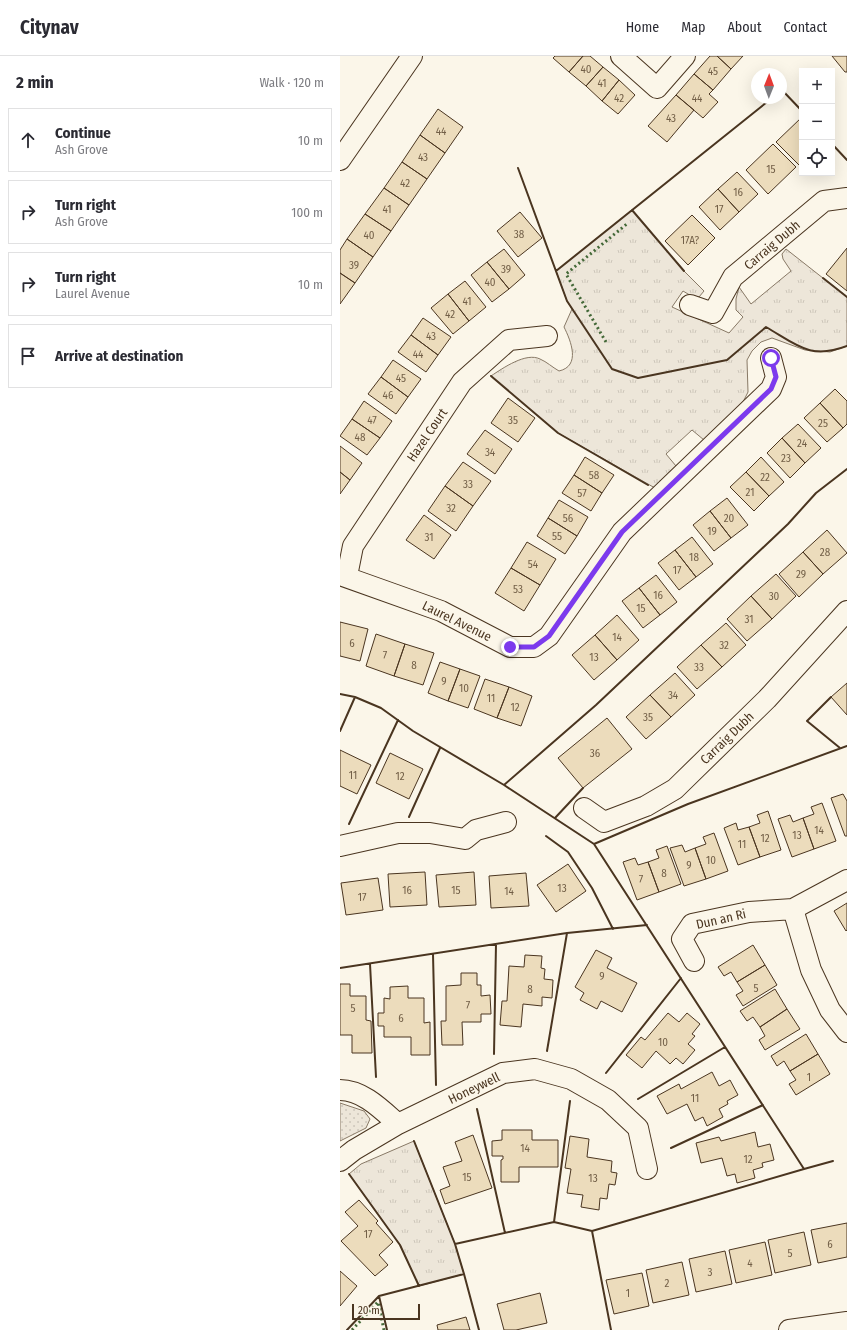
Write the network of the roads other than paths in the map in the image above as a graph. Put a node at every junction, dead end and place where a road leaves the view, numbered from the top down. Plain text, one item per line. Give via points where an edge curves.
1 (621, 56) edge
2 (685, 56) edge
3 (407, 64) edge
4 (340, 160) edge
5 (847, 198) edge
6 (690, 305) dead end
7 (547, 336) dead end
8 (771, 358) dead end
9 (343, 575) edge
10 (847, 611) edge
11 (584, 808) dead end
12 (506, 822) dead end
13 (340, 846) edge
14 (847, 880) edge
15 (793, 909) junction
16 (694, 960) dead end
17 (847, 1032) edge
18 (340, 1090) edge
19 (398, 1124) junction
20 (340, 1161) edge
21 (647, 1169) dead end
22 (847, 1322) edge
23 (789, 1330) edge

1 - 2 street via 657,88
3 - 4 street
5 - 6 street, Carraig Dubh via 824,201 734,277 713,313
7 - 9 street, Hazel Court via 509,340 462,382 353,546
8 - 9 street, Laurel Avenue via 776,377 771,389 622,532 549,636 534,647 510,647 442,611
10 - 11 street, Carraig Dubh via 767,699 674,789 646,806 604,822
12 - 13 street via 476,830 465,839 430,833 398,833
14 - 15 street, Dun an Ri
15 - 16 street, Dun an Ri via 749,912 692,924 682,939
15 - 17 street via 811,970 830,1010
18 - 19 street via 348,1090 373,1102
19 - 20 street, Honeywell
19 - 21 street, Honeywell via 503,1073 535,1069 570,1079 608,1100 638,1128
22 - 23 street

